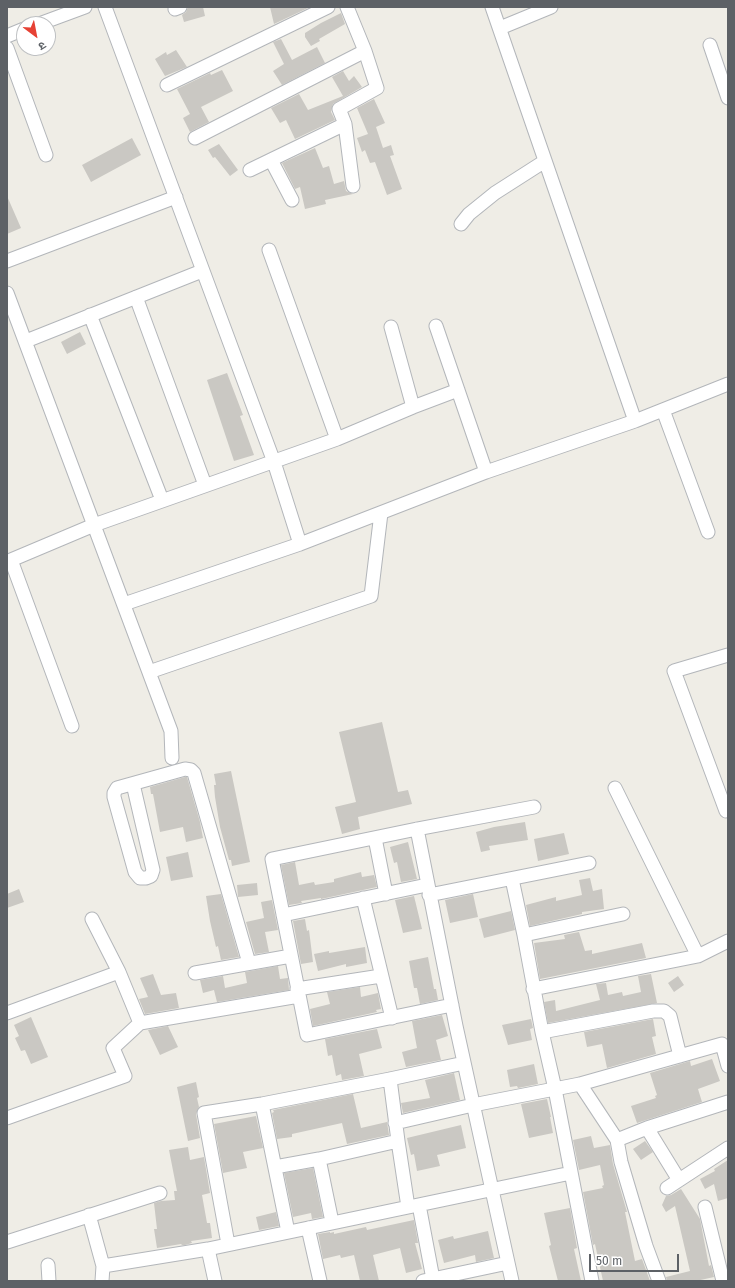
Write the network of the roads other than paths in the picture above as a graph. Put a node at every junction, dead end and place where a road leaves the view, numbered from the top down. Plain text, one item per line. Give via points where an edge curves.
1 (85, 7) edge
2 (105, 7) edge
3 (328, 7) edge
4 (347, 7) edge
5 (492, 7) edge
6 (551, 7) edge
7 (56, 18) edge
8 (500, 28) junction
9 (710, 45) dead end
10 (7, 48) edge
11 (365, 51) junction
12 (167, 85) dead end
13 (728, 98) edge
14 (345, 124) junction
15 (195, 138) dead end
16 (46, 155) dead end
17 (271, 160) junction
18 (546, 161) junction
19 (250, 170) dead end
20 (353, 186) dead end
21 (176, 197) junction
22 (292, 200) dead end
23 (461, 224) dead end
24 (269, 250) dead end
25 (7, 261) edge
26 (202, 271) junction
27 (7, 292) edge
28 (136, 297) junction
29 (90, 315) junction
30 (436, 326) dead end
31 (391, 327) dead end
32 (26, 341) junction
33 (728, 384) edge
34 (458, 390) junction
35 (412, 406) junction
36 (663, 410) junction
37 (634, 421) junction
38 (338, 439) junction
39 (274, 462) junction
40 (486, 472) junction
41 (205, 485) junction
42 (162, 500) junction
43 (381, 513) junction
44 (94, 525) junction
45 (708, 532) dead end
46 (300, 544) junction
47 (124, 604) junction
48 (728, 655) edge
49 (149, 672) junction
50 (72, 726) dead end
51 (172, 758) dead end
52 (133, 784) junction
53 (615, 788) dead end
54 (534, 807) dead end
55 (726, 811) dead end
56 (417, 829) junction
57 (375, 838) junction
58 (589, 863) dead end
59 (512, 879) junction
60 (428, 890) junction
61 (386, 894) junction
62 (363, 898) junction
63 (623, 914) dead end
64 (283, 915) junction
65 (92, 919) dead end
66 (524, 935) junction
67 (728, 941) edge
68 (291, 956) junction
69 (698, 956) junction
70 (249, 963) junction
71 (119, 972) junction
72 (195, 973) dead end
73 (382, 976) junction
74 (533, 989) junction
75 (298, 993) junction
76 (452, 1006) junction
77 (8, 1011) edge
78 (392, 1018) junction
79 (140, 1023) junction
80 (542, 1032) junction
81 (680, 1056) junction
82 (464, 1063) junction
83 (728, 1066) edge
84 (390, 1079) junction
85 (580, 1084) junction
86 (555, 1089) junction
87 (728, 1102) edge
88 (262, 1104) junction
89 (473, 1105) junction
90 (7, 1118) edge
91 (395, 1123) junction
92 (647, 1128) junction
93 (617, 1140) junction
94 (398, 1141) junction
95 (728, 1148) edge
96 (319, 1159) junction
97 (275, 1167) junction
98 (571, 1173) junction
99 (679, 1180) junction
100 (667, 1188) dead end
101 (492, 1190) junction
102 (160, 1193) dead end
103 (414, 1206) junction
104 (705, 1207) dead end
105 (89, 1215) junction
106 (332, 1222) junction
107 (308, 1228) junction
108 (288, 1232) junction
109 (7, 1242) edge
110 (228, 1244) junction
111 (208, 1249) junction
112 (508, 1263) junction
113 (48, 1265) dead end
114 (103, 1266) junction
115 (724, 1273) edge
116 (317, 1280) edge
117 (428, 1280) edge
118 (49, 1281) edge
119 (102, 1281) edge
120 (215, 1281) edge
121 (512, 1281) edge
122 (592, 1281) edge
123 (659, 1281) edge

1 - 7 street
2 - 21 street
3 - 12 street
4 - 11 street
5 - 8 street
6 - 8 street
8 - 18 street
9 - 13 street
10 - 16 street
11 - 14 street via 377,88 339,109
11 - 15 street
14 - 17 street
14 - 20 street
17 - 19 street
17 - 22 street
18 - 23 street via 485,200
18 - 37 street
21 - 25 street
21 - 26 street
24 - 38 street
26 - 28 street
26 - 39 street
27 - 32 street
28 - 29 street
28 - 41 street
29 - 32 street
29 - 42 street
30 - 34 street
31 - 35 street
32 - 44 street
33 - 36 street
34 - 35 street
34 - 40 street
35 - 38 street
36 - 37 street
36 - 45 street
37 - 40 street
38 - 39 street
39 - 41 street
39 - 46 street
40 - 43 street
41 - 42 street
42 - 44 street
43 - 46 street
43 - 49 street via 372,596
44 - 47 street
44 - 50 street via 10,560
46 - 47 street
47 - 49 street
48 - 55 street via 674,671
49 - 51 street via 171,731
52 - 52 street via 153,870 151,876 146,878 140,878 135,872 114,797 117,788
52 - 70 street via 185,769 194,773
53 - 69 street
54 - 56 street
56 - 57 street
56 - 60 street
57 - 61 street
57 - 64 street via 272,859
58 - 59 street
59 - 60 street
59 - 66 street
60 - 61 street
60 - 76 street
61 - 62 street
62 - 64 street
62 - 73 street
63 - 66 street
64 - 68 street
65 - 71 street
66 - 74 street
67 - 69 street
68 - 70 street
68 - 75 street
69 - 74 street
70 - 72 street
71 - 77 street
71 - 79 street
73 - 75 street
73 - 78 street
74 - 80 street
75 - 78 street via 306,1035
75 - 79 street
76 - 78 street
76 - 82 street
79 - 90 street via 113,1048 125,1076
80 - 81 street via 664,1011 670,1016
80 - 86 street
81 - 83 street via 722,1044
81 - 85 street
82 - 84 street
82 - 89 street
84 - 88 street
84 - 91 street
85 - 86 street
85 - 93 street
86 - 89 street
86 - 98 street
87 - 92 street
88 - 97 street
88 - 110 street via 204,1113
89 - 91 street
89 - 101 street
91 - 94 street
92 - 93 street
92 - 99 street
93 - 123 street via 646,1246
94 - 96 street
94 - 103 street
95 - 99 street
96 - 97 street
96 - 106 street
97 - 108 street
98 - 101 street
98 - 122 street
99 - 100 street
101 - 103 street
101 - 112 street
102 - 105 street
103 - 106 street
103 - 117 street
104 - 115 street
105 - 109 street
105 - 114 street
106 - 107 street
107 - 108 street
107 - 116 street
108 - 110 street
110 - 111 street
111 - 114 street
111 - 120 street
112 - 117 street
112 - 121 street
113 - 118 street
114 - 119 street

